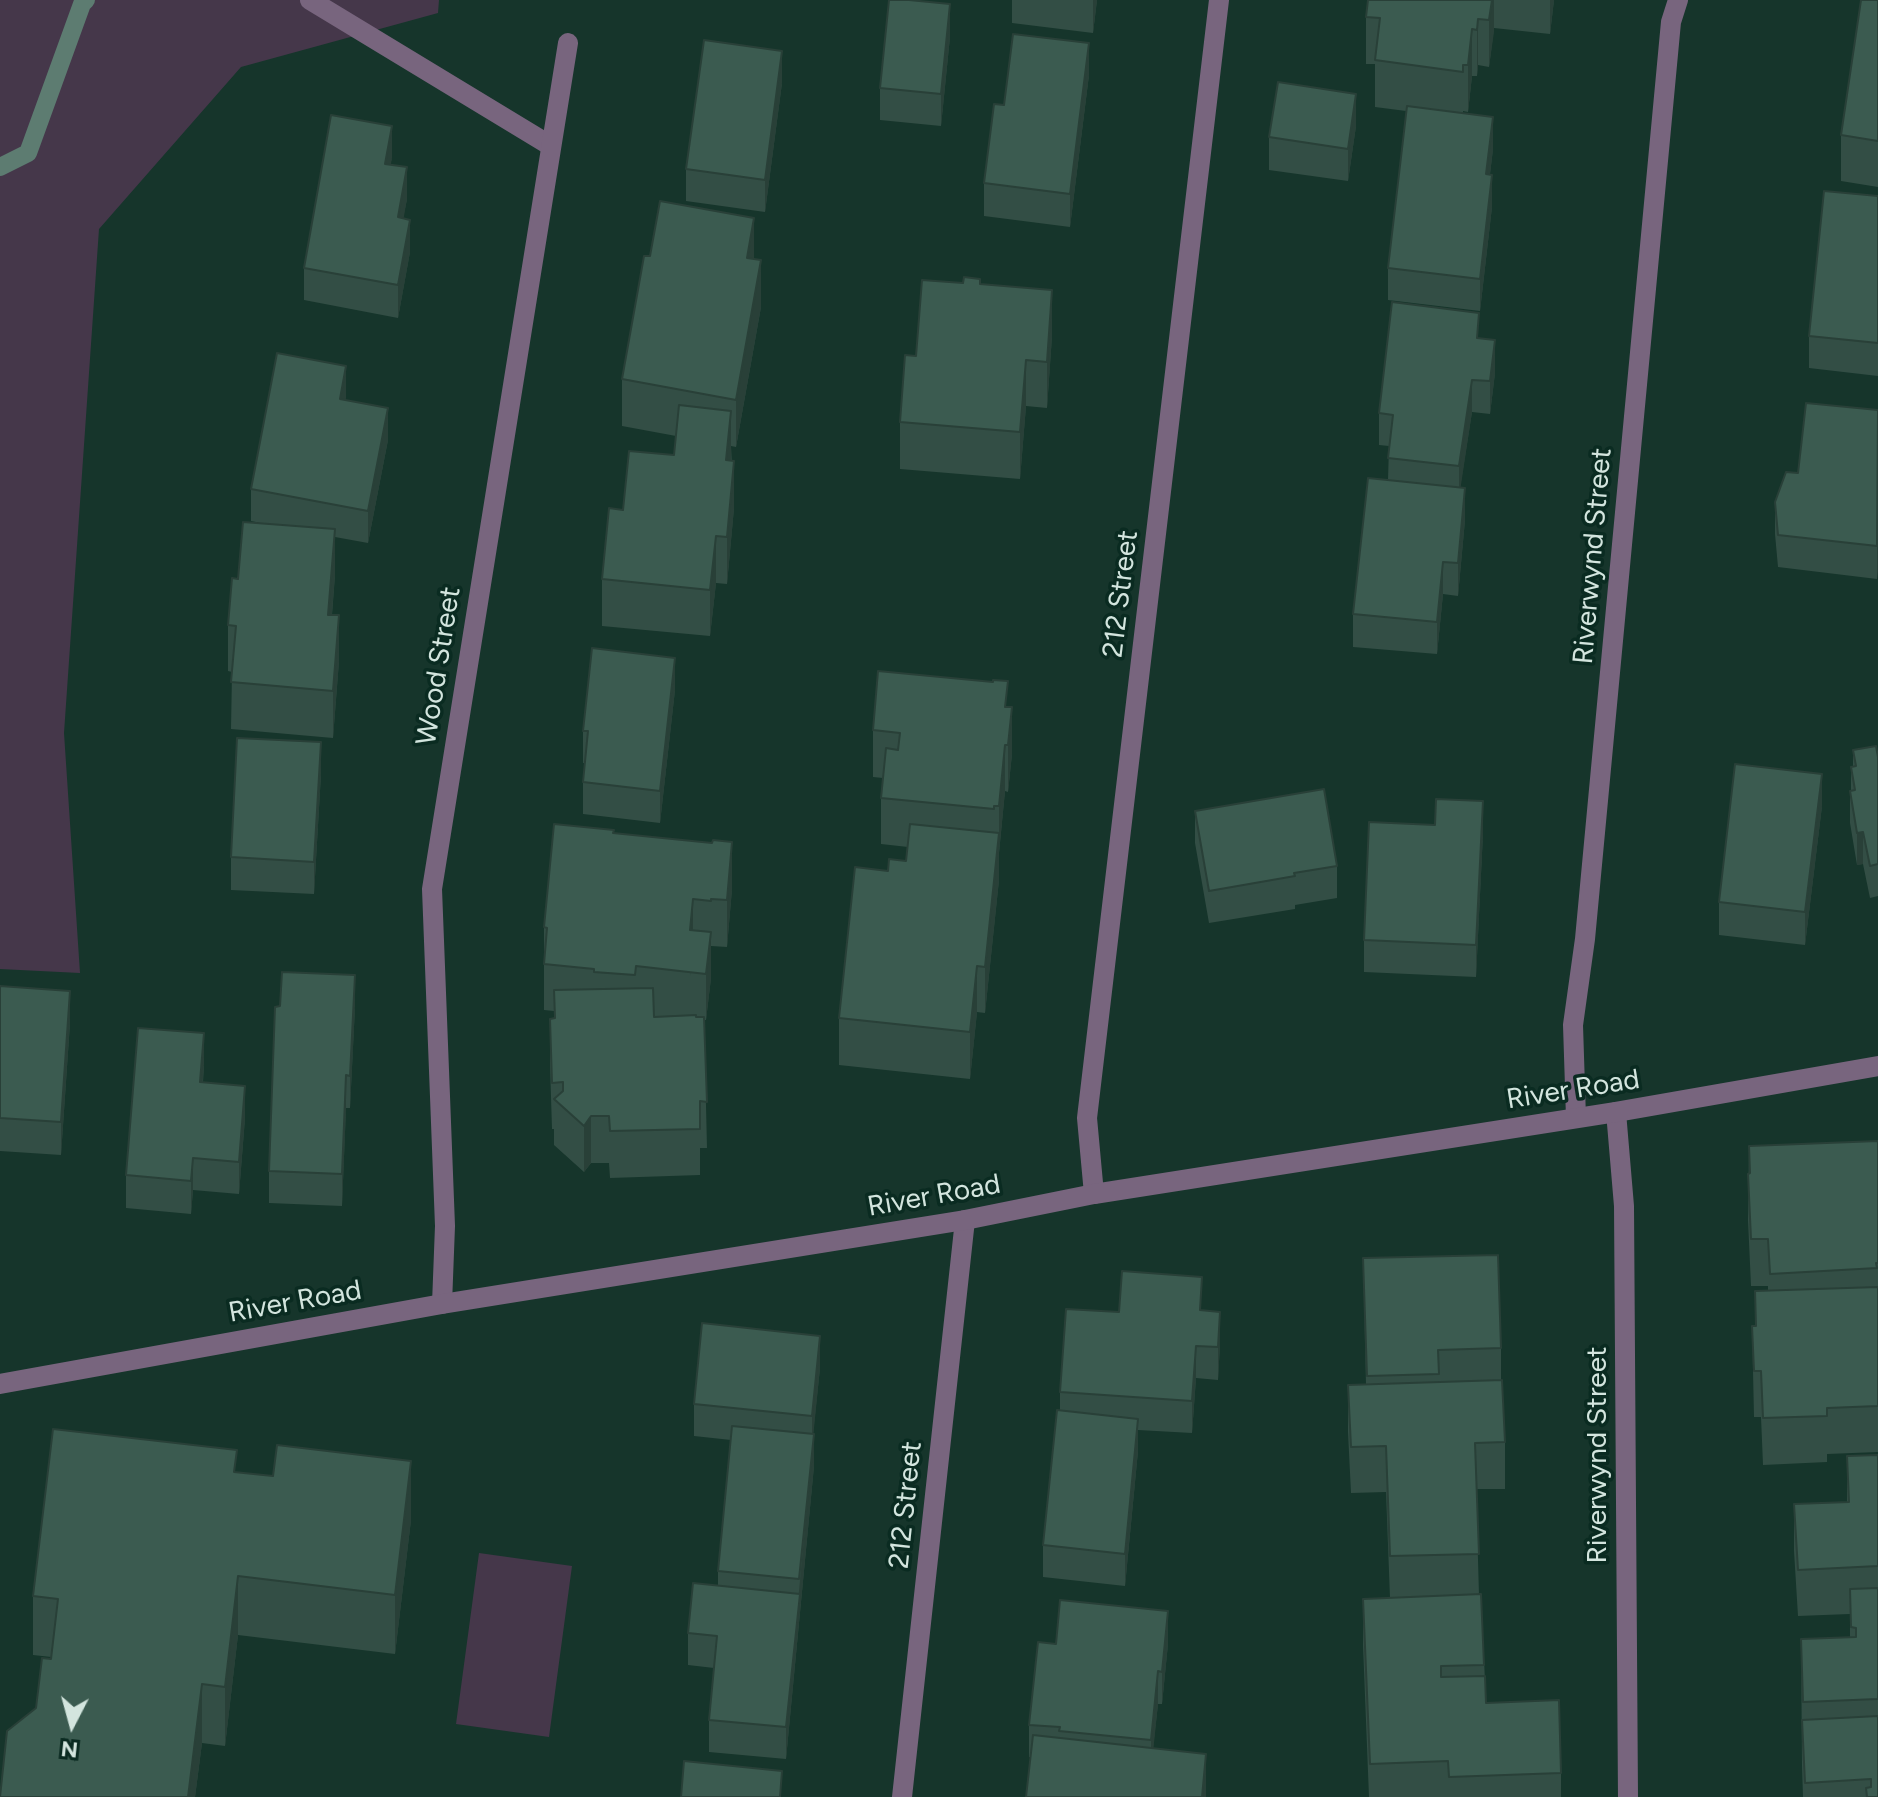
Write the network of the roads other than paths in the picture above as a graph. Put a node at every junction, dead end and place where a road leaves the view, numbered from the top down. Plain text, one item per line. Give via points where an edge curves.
1 (310, 0) edge
2 (1219, 0) edge
3 (1678, 0) edge
4 (568, 43) dead end
5 (551, 146) junction
6 (1878, 1066) edge
7 (1616, 1112) junction
8 (1576, 1118) junction
9 (1094, 1194) junction
10 (965, 1220) junction
11 (442, 1304) junction
12 (0, 1384) edge
13 (902, 1797) edge
14 (1628, 1797) edge

1 - 5 street
2 - 9 street, 212 Street via 1087,1118
3 - 8 street, Riverwynd Street via 1671,22 1573,1025
4 - 5 street, Wood Street
5 - 11 street, Wood Street via 432,889 445,1226
6 - 7 street, River Road
7 - 8 street, River Road
7 - 14 street, Riverwynd Street via 1624,1206
8 - 9 street, River Road
9 - 10 street, River Road
10 - 11 street, River Road
10 - 13 street, 212 Street
11 - 12 street, River Road

